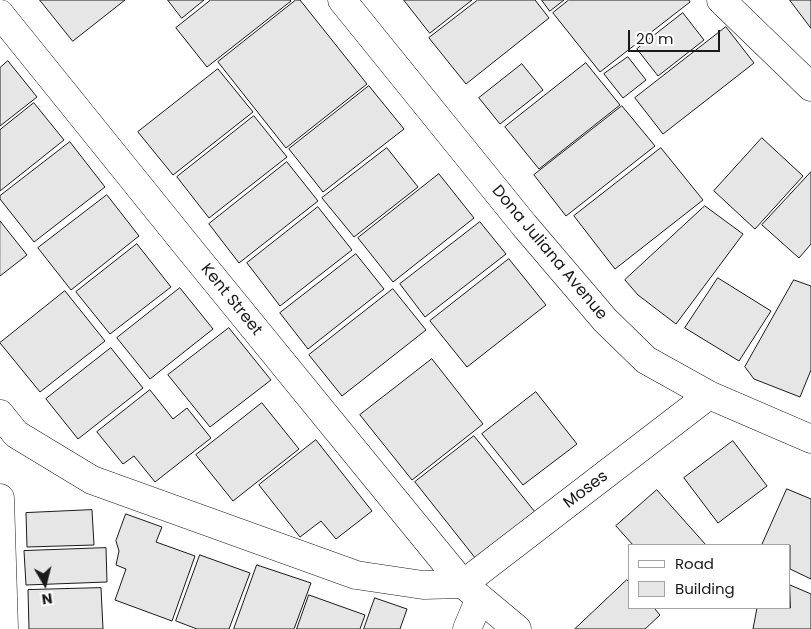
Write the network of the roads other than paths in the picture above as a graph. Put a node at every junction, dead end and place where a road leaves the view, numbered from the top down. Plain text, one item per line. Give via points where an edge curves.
1 (342, 0) edge
2 (721, 0) edge
3 (0, 14) edge
4 (811, 87) edge
5 (709, 395) junction
6 (5, 428) edge
7 (811, 439) edge
8 (0, 498) edge
9 (472, 591) junction
10 (4, 629) edge
11 (467, 629) edge
12 (517, 629) edge

1 - 5 street, Dona Juliana Avenue via 605,320 646,360
2 - 4 street
3 - 9 street, Kent Street via 198,260
5 - 7 street, Dona Juliana Avenue
5 - 9 street, Moses
6 - 9 street via 92,480 356,575
8 - 10 street
9 - 11 street
9 - 12 street, Kent Street

